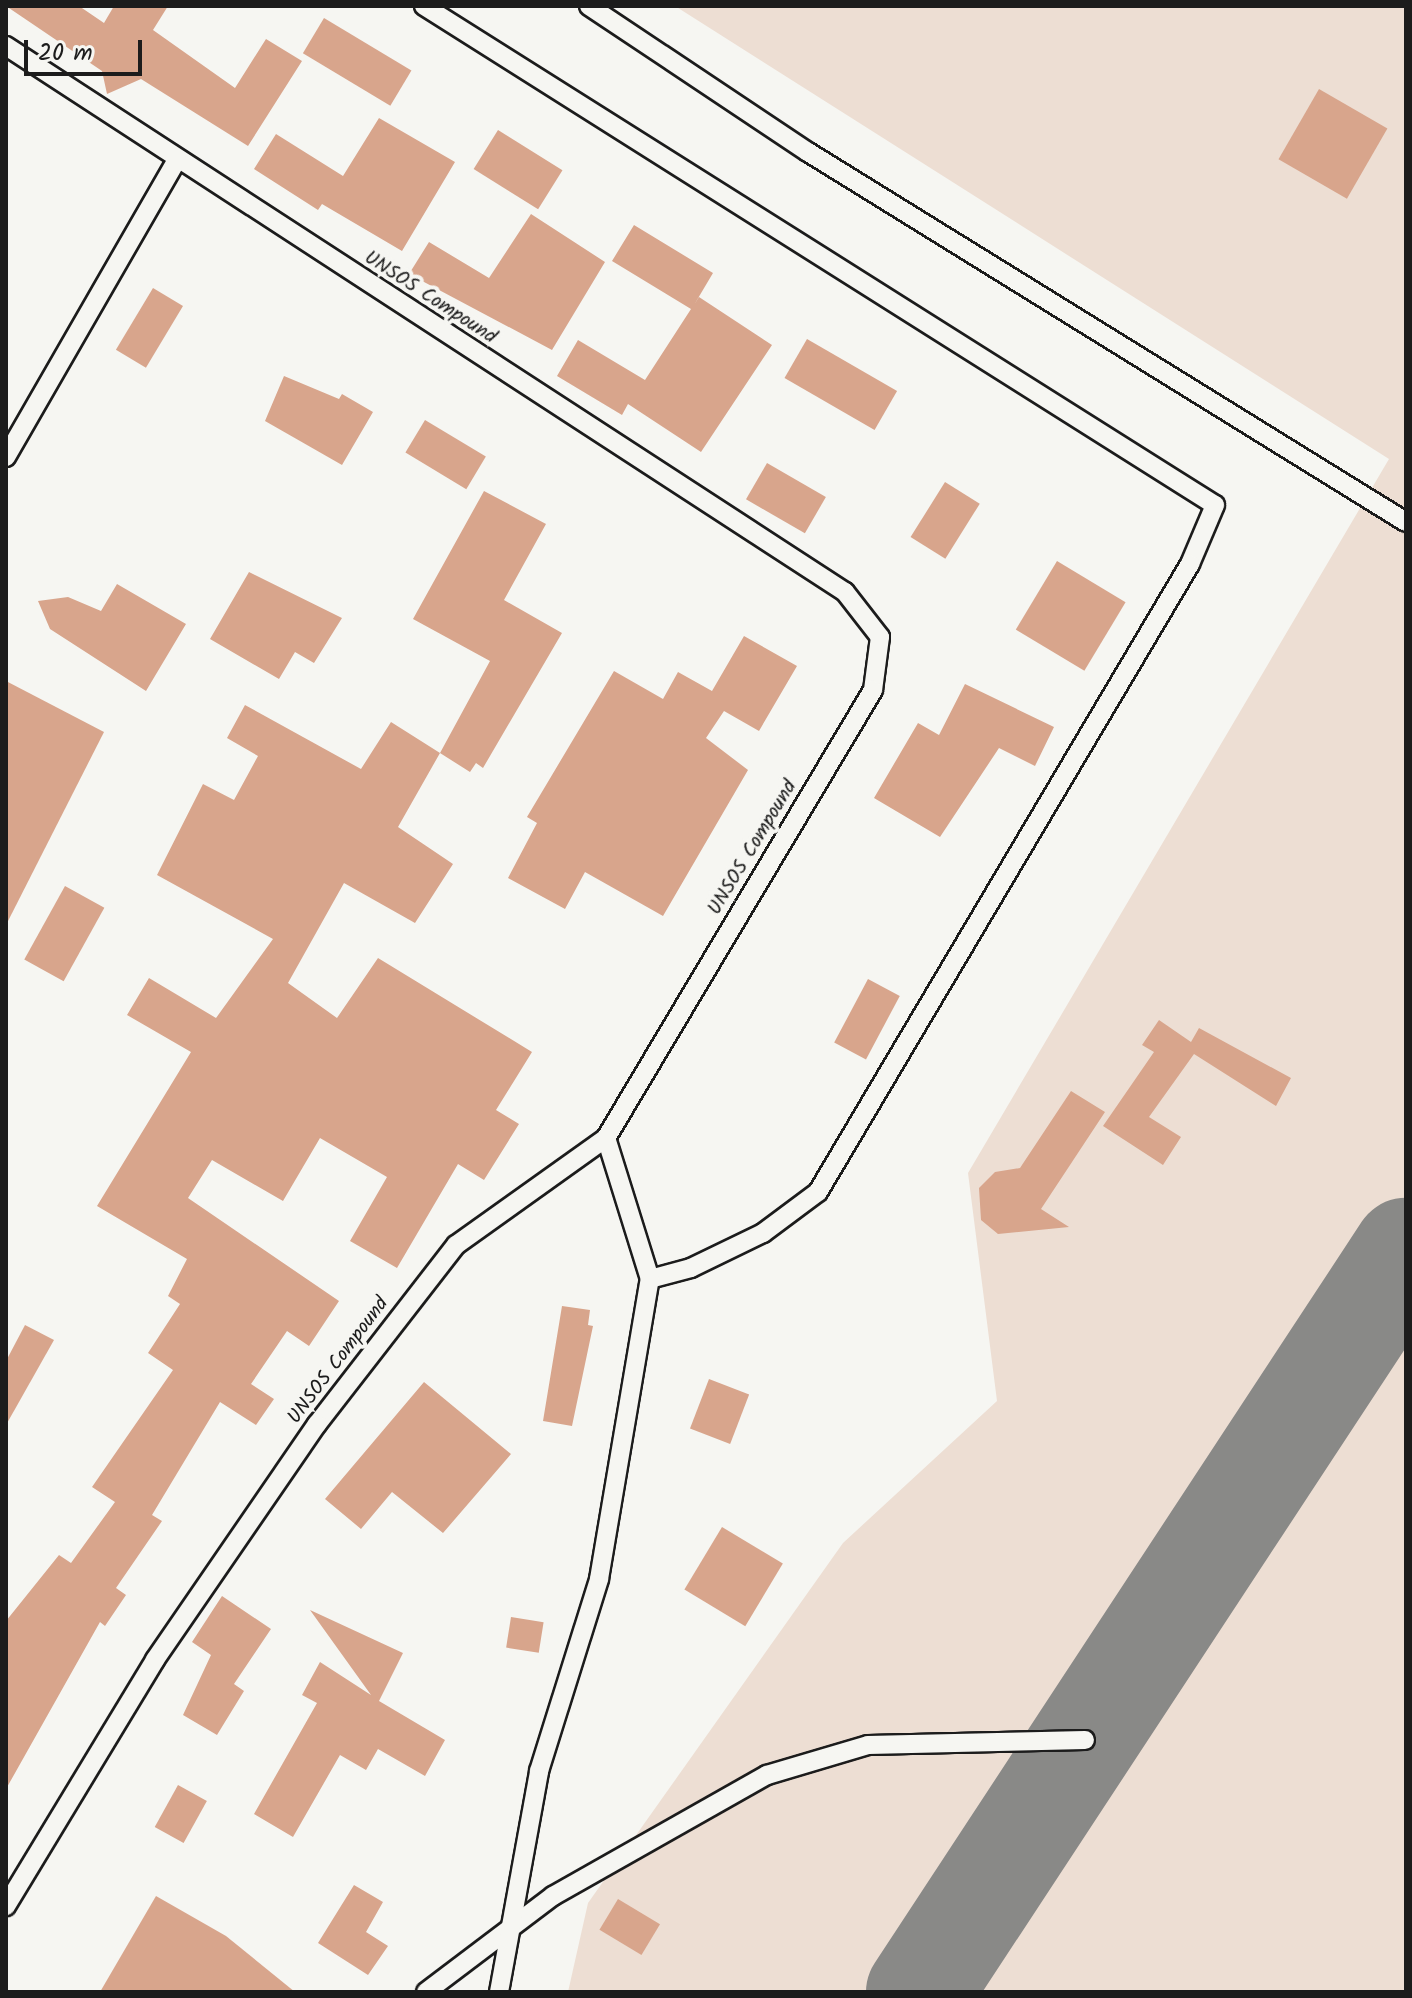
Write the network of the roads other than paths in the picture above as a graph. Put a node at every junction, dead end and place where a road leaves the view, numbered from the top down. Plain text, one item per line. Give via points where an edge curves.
1 (424, 6) edge
2 (589, 6) edge
3 (6, 46) edge
4 (177, 160) junction
5 (6, 457) edge
6 (1406, 522) edge
7 (606, 1138) junction
8 (650, 1279) junction
9 (1085, 1740) dead end
10 (6, 1906) edge
11 (511, 1924) junction
12 (426, 1992) edge
13 (499, 1992) edge

1 - 8 lane via 1215,505 1190,564 818,1192 763,1233 691,1268
2 - 6 lane via 808,152
3 - 4 lane, UNSOS Compound
4 - 5 lane
4 - 7 lane, UNSOS Compound via 845,592 880,637 873,690
7 - 8 lane
7 - 10 lane, UNSOS Compound via 456,1245 317,1424 155,1660
8 - 11 lane via 599,1579 539,1771
9 - 11 lane via 868,1745 767,1775
11 - 12 lane
11 - 13 lane

